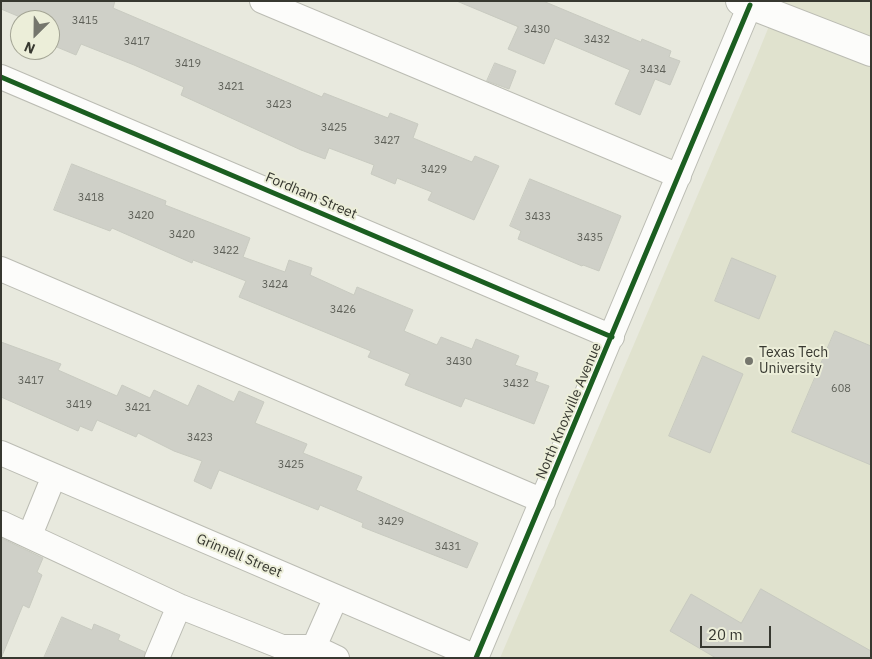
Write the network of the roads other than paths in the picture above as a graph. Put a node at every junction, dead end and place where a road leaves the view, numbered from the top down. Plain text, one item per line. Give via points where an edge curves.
1 (262, 1) edge
2 (745, 3) edge
3 (871, 52) edge
4 (1, 77) edge
5 (679, 176) junction
6 (1, 268) edge
7 (612, 337) junction
8 (1, 453) edge
9 (54, 476) junction
10 (543, 500) junction
11 (1, 523) edge
12 (30, 535) junction
13 (336, 597) junction
14 (179, 606) junction
15 (314, 647) junction
16 (157, 658) edge
17 (337, 658) edge
18 (476, 658) edge

1 - 5 street
2 - 3 main road
2 - 5 street, North Knoxville Avenue
4 - 7 street, Fordham Street
5 - 7 street, North Knoxville Avenue
6 - 10 street
7 - 10 street, North Knoxville Avenue
8 - 9 street, Grinnell Street
9 - 12 street
9 - 13 street, Grinnell Street
10 - 18 street, North Knoxville Avenue
11 - 12 street
12 - 14 street
13 - 15 street
13 - 18 street, Grinnell Street
14 - 15 street via 282,647
14 - 16 street
15 - 17 street

